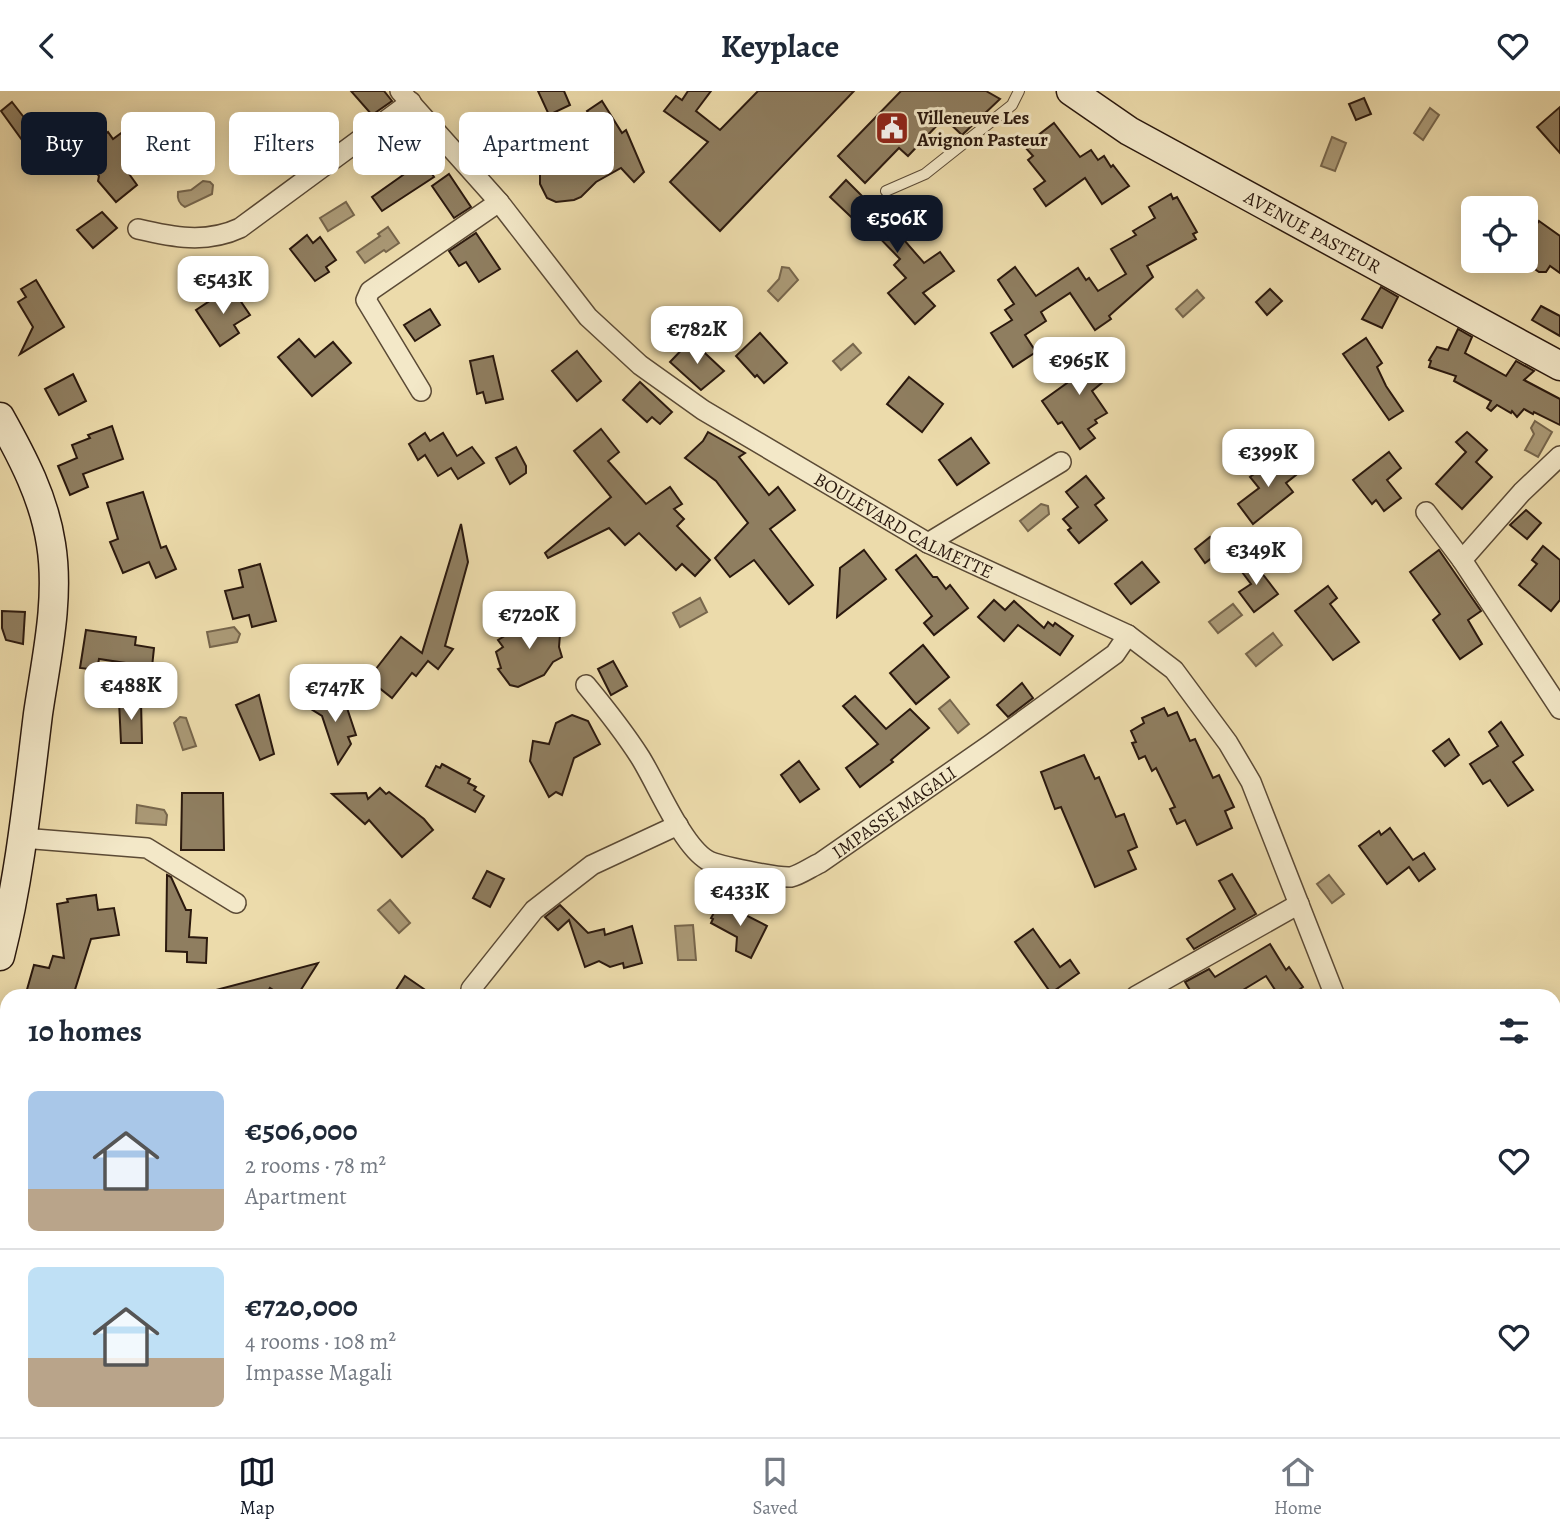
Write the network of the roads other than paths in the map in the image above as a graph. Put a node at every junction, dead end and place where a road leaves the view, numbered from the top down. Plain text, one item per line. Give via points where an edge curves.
1 (1019, 91) edge
2 (1071, 91) edge
3 (405, 97) edge
4 (886, 191) dead end
5 (499, 202) junction
6 (138, 229) dead end
7 (1560, 366) edge
8 (421, 391) dead end
9 (0, 417) edge
10 (1560, 457) edge
11 (1061, 461) dead end
12 (1426, 512) dead end
13 (928, 543) junction
14 (1462, 560) junction
15 (1128, 635) junction
16 (586, 685) dead end
17 (1560, 709) edge
18 (678, 825) junction
19 (22, 838) junction
20 (236, 903) dead end
21 (1299, 904) junction
22 (0, 956) edge
23 (471, 989) dead end
24 (1148, 989) edge
25 (1332, 989) edge

1 - 4 lane via 1012,106 925,174
2 - 7 street, AVENUE PASTEUR via 1129,131
3 - 5 street, BOULEVARD CALMETTE
3 - 6 street via 228,234 178,238
5 - 8 street via 370,291 366,300
5 - 13 street, BOULEVARD CALMETTE via 589,317 640,365 703,410
9 - 19 street via 33,480 52,547 50,626
10 - 14 street
11 - 13 street
12 - 14 street
13 - 15 street, BOULEVARD CALMETTE
14 - 17 street
15 - 18 street, IMPASSE MAGALI via 1115,654 991,744 820,863 791,877 706,860
15 - 21 street, BOULEVARD CALMETTE via 1174,670 1228,743 1251,782
16 - 18 street, IMPASSE MAGALI via 621,727
18 - 23 street via 592,865 534,910
19 - 20 street via 147,848
19 - 22 street
21 - 24 street
21 - 25 street, BOULEVARD CALMETTE

